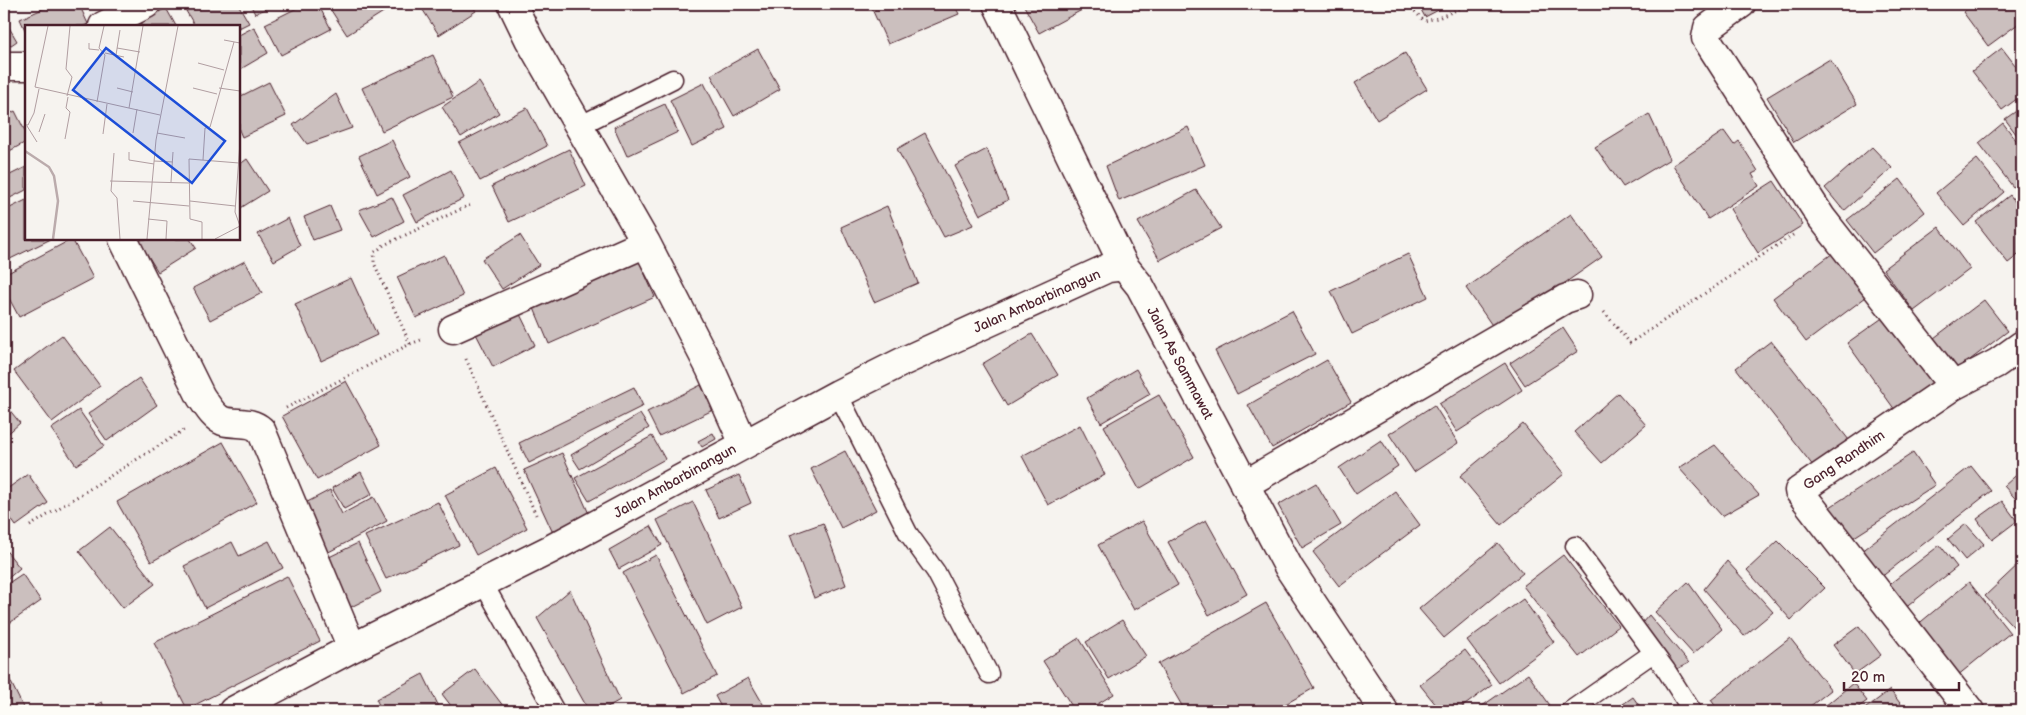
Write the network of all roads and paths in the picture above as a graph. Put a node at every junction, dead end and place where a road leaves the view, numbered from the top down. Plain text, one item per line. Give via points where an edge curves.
1 (146, 4) edge
2 (512, 4) edge
3 (997, 4) edge
4 (1408, 4) edge
5 (1470, 4) edge
6 (1741, 4) edge
7 (104, 25) edge
8 (4, 66) edge
9 (25, 66) edge
10 (672, 79) dead end
11 (579, 126) junction
12 (470, 205) dead end
13 (1821, 217) junction
14 (123, 240) edge
15 (646, 243) junction
16 (1124, 266) junction
17 (1577, 295) joint
18 (453, 329) junction
19 (410, 344) junction
20 (2022, 345) edge
21 (1953, 386) junction
22 (838, 394) junction
23 (212, 413) junction
24 (255, 424) junction
25 (744, 444) junction
26 (1244, 486) junction
27 (30, 526) dead end
28 (1575, 546) dead end
29 (551, 549) junction
30 (483, 583) junction
31 (352, 648) junction
32 (1653, 653) junction
33 (989, 674) dead end
34 (2022, 709) edge
35 (233, 711) edge
36 (555, 711) edge
37 (1384, 711) edge
38 (1570, 711) edge
39 (1692, 711) edge
40 (1970, 711) edge
41 (2019, 711) edge

1 - 7 street
2 - 11 street
3 - 16 street, Jalan As Sammawat
4 - 5 path via 1424,21
6 - 13 street via 1708,28 1706,38
8 - 9 street
10 - 11 lane
11 - 15 street
12 - 19 path via 384,245 374,253 374,263
13 - 17 path via 1630,343 1592,298
13 - 21 street
14 - 23 street via 201,397
15 - 18 street
15 - 25 street via 710,368
16 - 22 street, Jalan Ambarbinangun via 1099,272
16 - 26 street, Jalan As Sammawat via 1140,286
17 - 26 street
18 - 19 path
18 - 29 path
19 - 24 path
20 - 21 street, Gang Randhim
21 - 40 street, Gang Randhim via 1799,491
22 - 25 street, Jalan Ambarbinangun
22 - 33 lane via 908,533 936,572
23 - 24 street via 222,420
23 - 27 path
24 - 31 street via 261,430
25 - 29 street, Jalan Ambarbinangun
26 - 37 street, Jalan As Sammawat via 1289,568
28 - 32 lane
29 - 30 street, Jalan Ambarbinangun
30 - 31 street, Jalan Ambarbinangun
30 - 36 lane
31 - 35 street, Jalan Ambarbinangun
32 - 38 lane
32 - 39 lane
34 - 41 path

